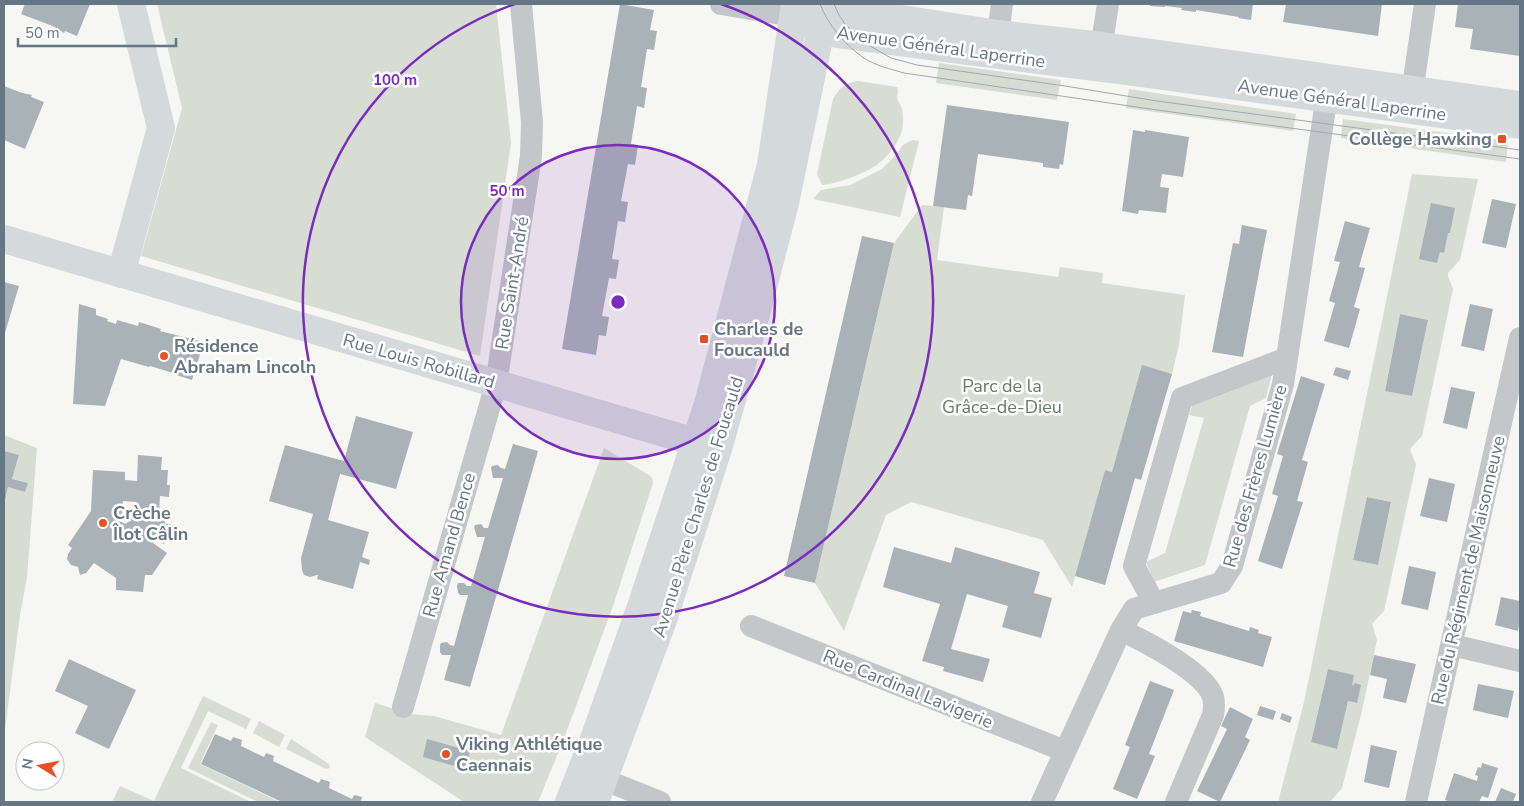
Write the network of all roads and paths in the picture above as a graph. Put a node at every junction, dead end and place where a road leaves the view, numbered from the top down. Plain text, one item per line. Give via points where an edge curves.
1 (131, 4) edge
2 (521, 4) edge
3 (721, 4) edge
4 (1002, 4) edge
5 (1108, 4) edge
6 (1425, 4) edge
7 (795, 10) edge
8 (829, 16) edge
9 (998, 34) junction
10 (1100, 57) junction
11 (1328, 89) junction
12 (1411, 100) junction
13 (1520, 105) edge
14 (1520, 126) edge
15 (4, 239) edge
16 (121, 274) junction
17 (1520, 338) edge
18 (1287, 358) junction
19 (496, 384) junction
20 (707, 446) junction
21 (1154, 604) junction
22 (751, 626) dead end
23 (1121, 630) junction
24 (1452, 645) junction
25 (1520, 661) edge
26 (403, 706) dead end
27 (1065, 751) junction
28 (594, 784) edge
29 (569, 802) edge
30 (660, 802) edge
31 (1042, 802) edge
32 (1176, 802) edge
33 (1416, 802) edge

1 - 16 street via 161,128
2 - 19 street, Rue Saint-André via 532,122 531,156
3 - 7 street
4 - 9 street
5 - 10 street
6 - 12 street
7 - 8 street, Avenue Général Laperrine
7 - 20 street, Avenue Père Charles de Foucauld via 771,165 708,404
8 - 9 street, Avenue Général Laperrine via 863,13
8 - 10 street, Avenue Général Laperrine via 838,34 914,45
8 - 20 street, Avenue Père Charles de Foucauld via 753,325
9 - 10 street, Avenue Général Laperrine
10 - 11 street, Avenue Général Laperrine
11 - 12 street, Avenue Général Laperrine
11 - 18 street, Rue des Frères Lumière
12 - 13 street, Avenue Général Laperrine
12 - 14 street, Avenue Général Laperrine
15 - 16 street, Rue Louis Robillard
16 - 19 street, Rue Louis Robillard
17 - 24 street, Rue du Régiment de Maisonneuve
18 - 21 street, Rue des Frères Lumière via 1283,384 1232,566 1221,583
18 - 21 street, Rue des Frères Lumière via 1182,398 1134,566
19 - 20 street, Rue Louis Robillard
19 - 26 street, Rue Amand Bence
20 - 28 street, Avenue Père Charles de Foucauld via 663,620
21 - 23 street, Rue des Frères Lumière via 1134,609
22 - 27 street, Rue Cardinal Lavigerie
23 - 27 street, Rue des Frères Lumière
23 - 32 street via 1163,651 1213,694 1212,716
24 - 25 street
24 - 33 street, Rue du Régiment de Maisonneuve
27 - 31 street, Rue des Frères Lumière
28 - 29 street, Avenue Père Charles de Foucauld
28 - 30 street

